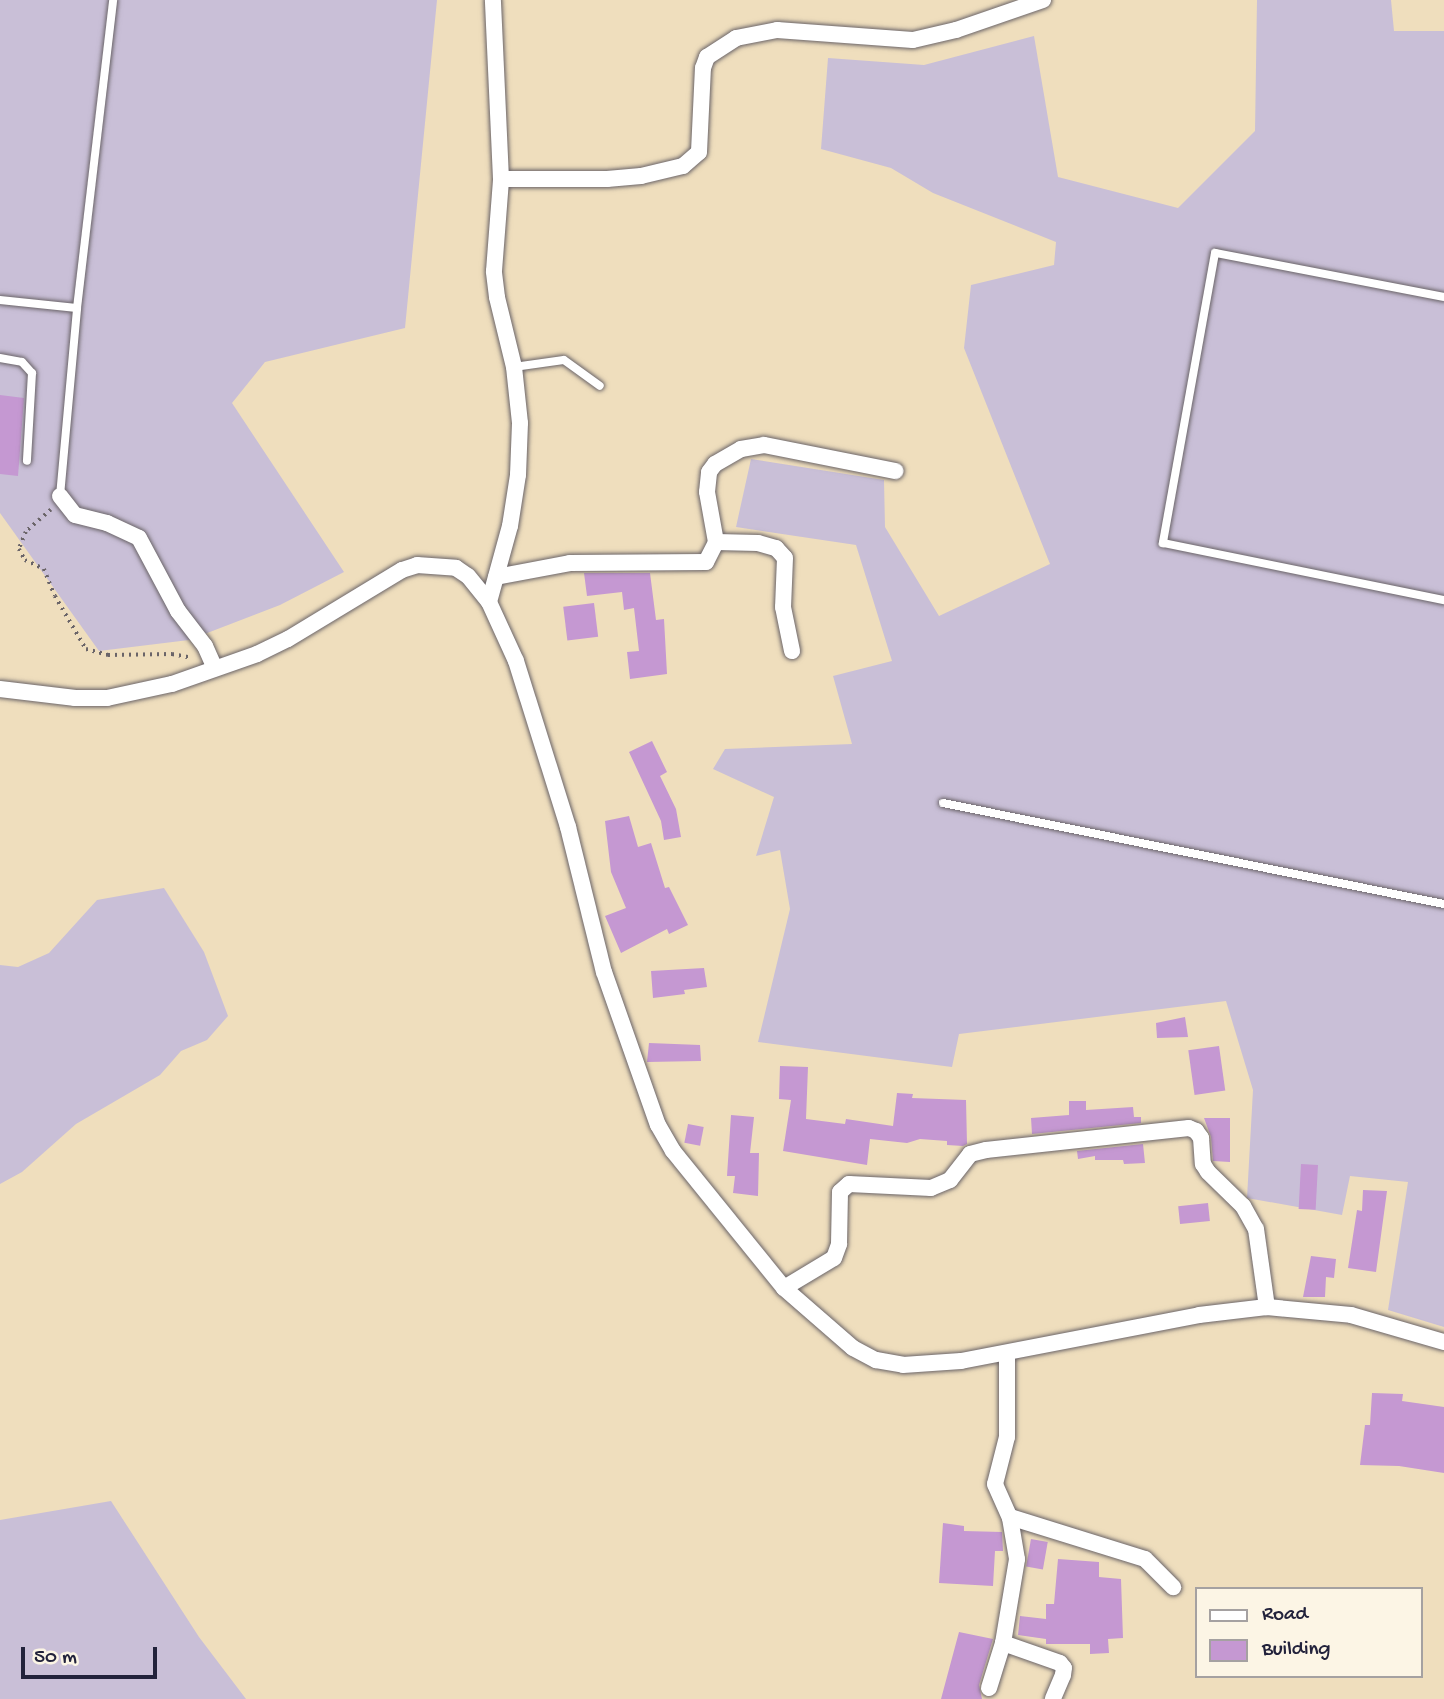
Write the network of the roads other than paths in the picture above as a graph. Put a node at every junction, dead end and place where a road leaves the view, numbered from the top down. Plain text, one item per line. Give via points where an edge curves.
1 (113, 0) edge
2 (493, 0) edge
3 (1043, 0) edge
4 (996, 7) edge
5 (500, 178) junction
6 (1444, 297) edge
7 (0, 300) edge
8 (77, 308) junction
9 (0, 358) edge
10 (514, 367) junction
11 (600, 386) dead end
12 (27, 461) dead end
13 (895, 471) dead end
14 (60, 496) joint
15 (716, 542) junction
16 (496, 577) junction
17 (1444, 600) edge
18 (489, 602) junction
19 (792, 651) dead end
20 (211, 670) junction
21 (0, 689) edge
22 (943, 803) dead end
23 (1444, 904) edge
24 (784, 1288) junction
25 (1267, 1307) junction
26 (1444, 1342) edge
27 (1007, 1353) junction
28 (1010, 1517) junction
29 (1173, 1587) dead end
30 (1003, 1643) junction
31 (989, 1688) dead end
32 (1053, 1699) edge

1 - 8 lane
2 - 5 street
3 - 4 street
4 - 5 street via 933,37 913,40 777,30 736,38 707,57 699,152 683,166 607,179
5 - 10 street via 494,271
6 - 17 lane via 1215,253 1163,543
7 - 8 lane
8 - 14 lane
9 - 12 lane via 22,362 32,373
10 - 11 lane via 564,360
10 - 16 street via 520,423 518,475
13 - 15 street via 764,445 741,449 709,472 707,492
14 - 20 street via 75,515 139,538 178,611 205,646
15 - 16 street via 711,558 700,565 570,563
15 - 19 street via 758,542 775,548 785,558 782,607
16 - 18 street
18 - 20 street via 456,568 418,565 382,581 288,639
18 - 24 street via 538,727 604,972 658,1125 673,1151
20 - 21 street via 107,698
22 - 23 lane
24 - 25 street via 834,1258 839,1244 840,1192 849,1184 931,1188 950,1180 970,1154 986,1150 1189,1128 1201,1138 1208,1172 1243,1206 1256,1229
24 - 27 street via 853,1348 876,1360 903,1365
25 - 26 street via 1351,1315
25 - 27 street via 1199,1315
27 - 28 street via 1007,1437 995,1484
28 - 29 street via 1144,1559
28 - 30 street via 1017,1559
30 - 31 street
30 - 32 street via 1060,1662 1063,1675

